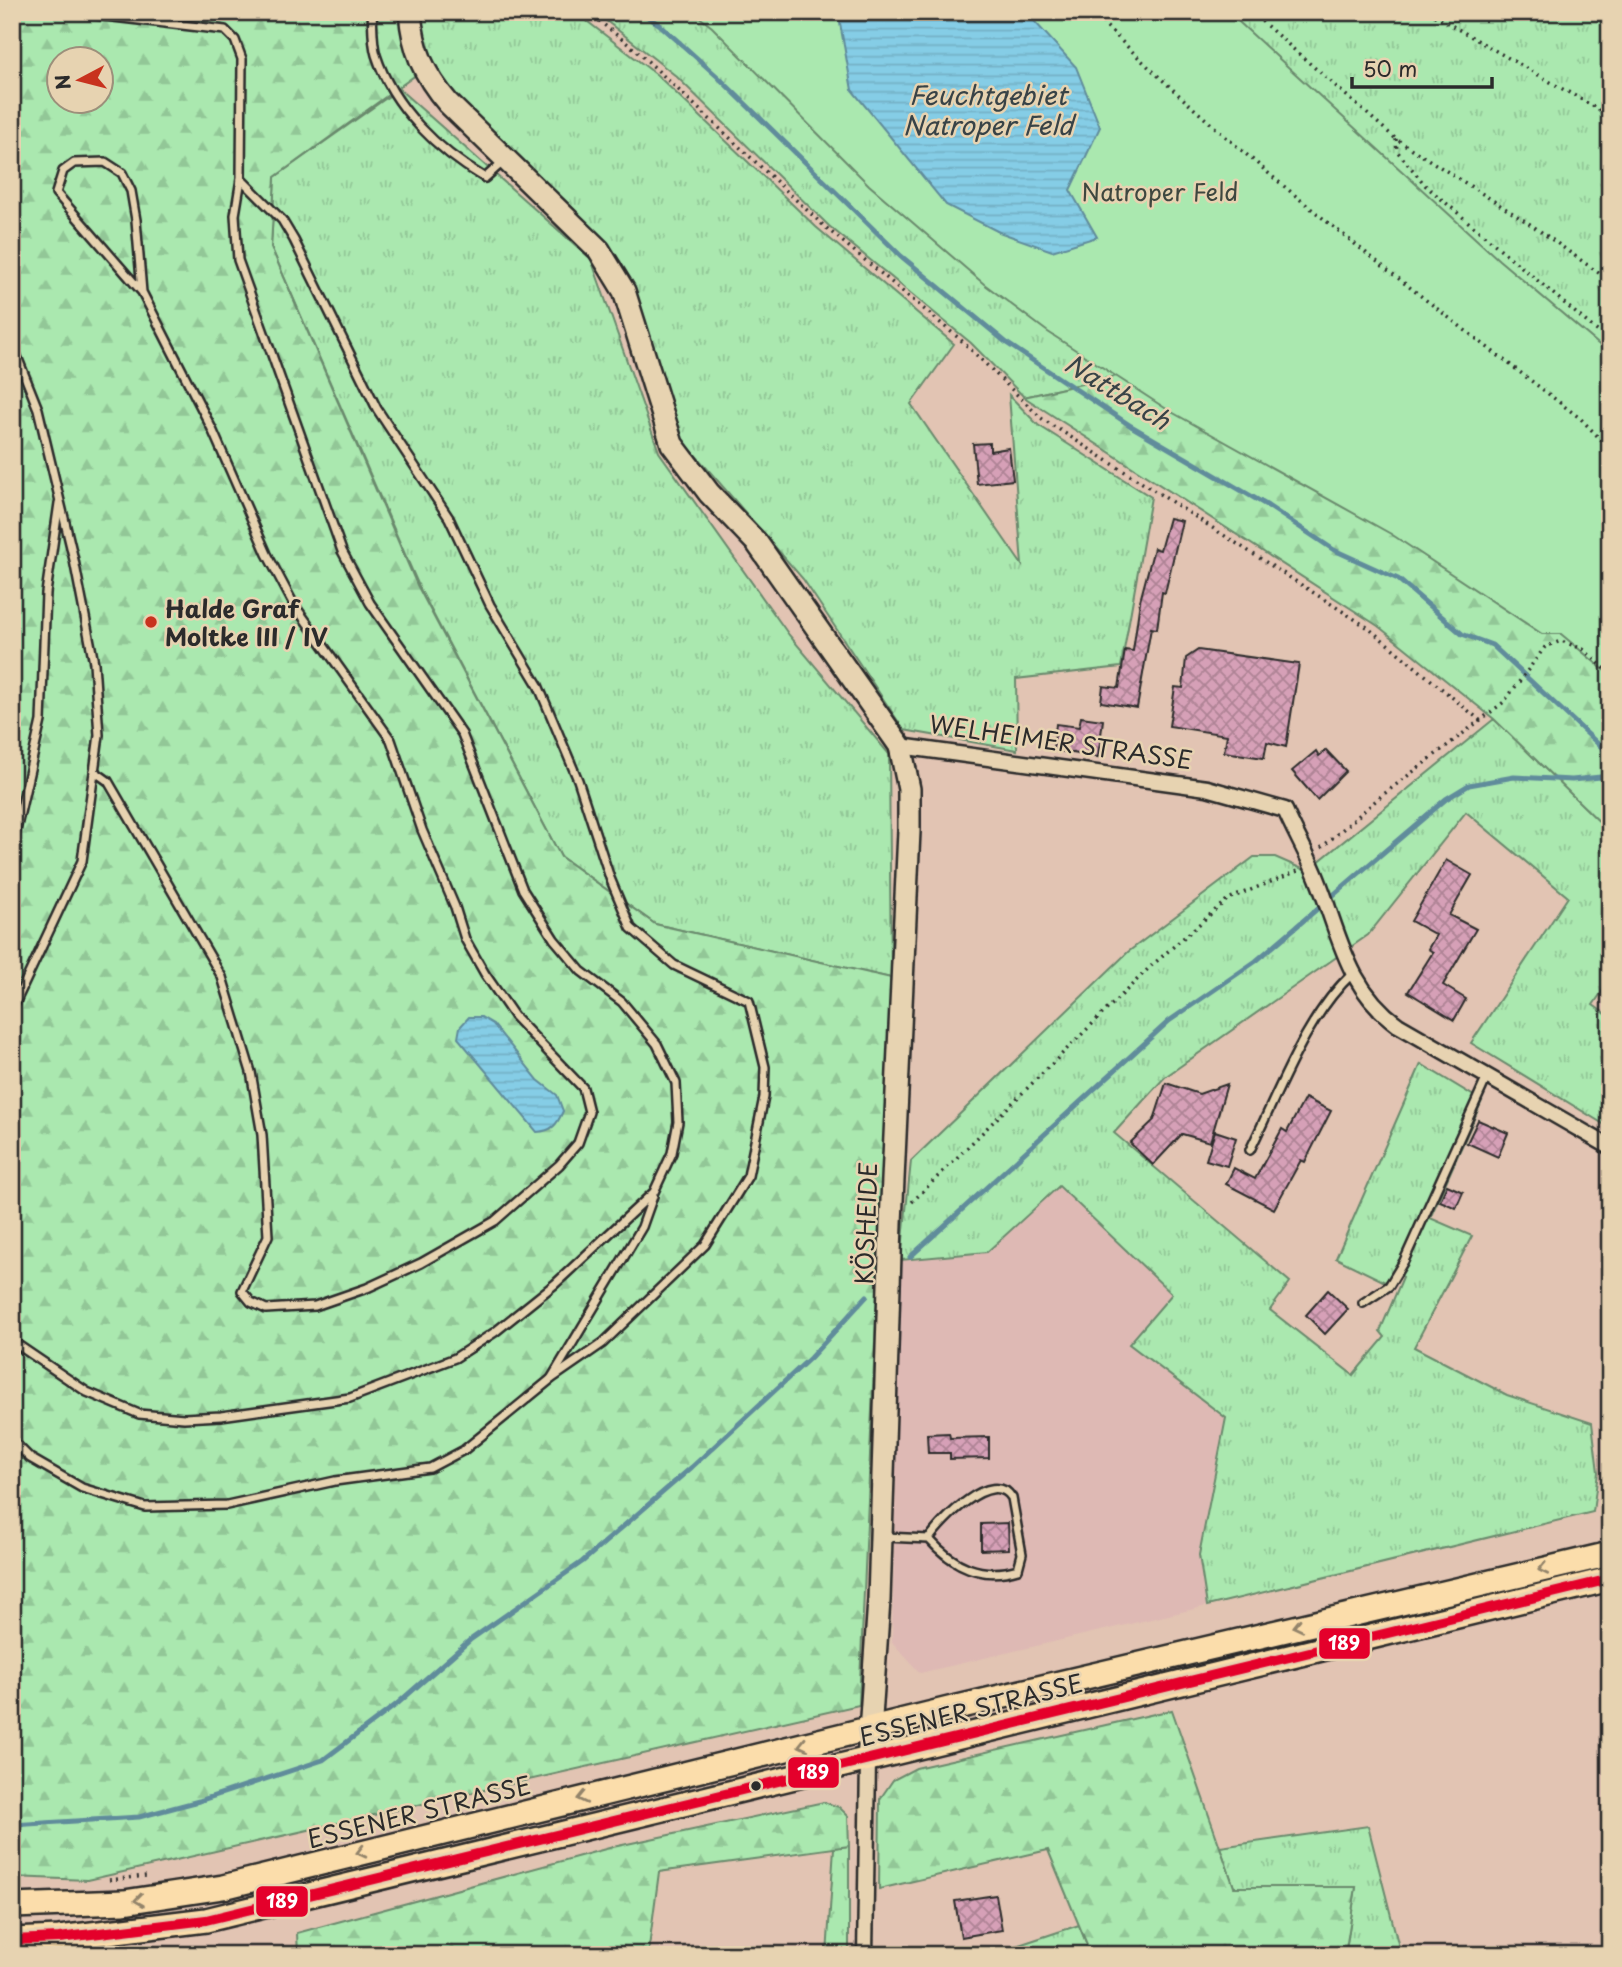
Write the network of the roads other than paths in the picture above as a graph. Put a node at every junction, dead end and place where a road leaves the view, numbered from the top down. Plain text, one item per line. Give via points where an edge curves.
1 (70, 12) edge
2 (372, 12) edge
3 (410, 12) edge
4 (506, 159) junction
5 (241, 179) junction
6 (142, 292) junction
7 (12, 344) edge
8 (60, 498) junction
9 (900, 746) junction
10 (94, 771) junction
11 (12, 848) edge
12 (1352, 974) junction
13 (12, 1010) edge
14 (1488, 1076) junction
15 (1610, 1147) edge
16 (1250, 1150) dead end
17 (654, 1192) junction
18 (1363, 1303) dead end
19 (12, 1340) edge
20 (551, 1379) junction
21 (12, 1440) edge
22 (881, 1537) junction
23 (929, 1539) junction
24 (1610, 1554) edge
25 (1610, 1579) edge
26 (869, 1729) junction
27 (868, 1761) junction
28 (12, 1906) edge
29 (12, 1940) edge
30 (865, 1955) edge

1 - 5 lane via 225,30 235,40 242,59
2 - 4 lane via 376,54 403,108 458,162 485,178
3 - 4 street, WELHEIMER STRASSE via 415,50 427,79
4 - 9 street, WELHEIMER STRASSE via 613,269 624,290 672,444 709,493 757,543
5 - 17 lane via 235,215 238,260 342,551 370,603 463,734 523,890 581,971 622,1002 657,1044 676,1083 678,1122 672,1153
5 - 20 lane via 282,220 295,240 377,409 449,518 490,605 538,684 631,928 674,965 749,1001 757,1031 765,1067 764,1097 748,1176 705,1245 603,1343
6 - 6 lane via 136,220 122,173 105,162 74,163 63,171 56,193
6 - 10 lane via 293,603 391,740 471,950 514,1016 583,1088 589,1112 578,1143 495,1221 368,1289 315,1306 266,1309 251,1301 242,1291 268,1236 268,1208 262,1135 238,1025 222,977 108,781
7 - 8 lane via 38,409
8 - 10 lane via 94,663 99,735
8 - 11 lane via 46,593 41,721
9 - 12 street, WELHEIMER STRASSE via 1208,788 1285,810 1317,876
9 - 22 street, KÖSHEIDE via 909,789 909,831
10 - 13 lane via 82,861
12 - 14 street, WELHEIMER STRASSE via 1374,1007 1398,1025
12 - 16 lane via 1305,1036
14 - 15 street, WELHEIMER STRASSE
14 - 18 lane via 1404,1261 1390,1286
17 - 19 lane via 564,1276 495,1332 455,1358 350,1398 221,1416 139,1414 87,1392
17 - 20 lane via 642,1227
20 - 21 lane via 464,1450 430,1468 335,1481 227,1505 145,1507 94,1492 30,1458
22 - 23 lane
22 - 26 street, KÖSHEIDE
23 - 23 lane via 946,1559 966,1569 1008,1572 1018,1569 1023,1554 1012,1499 1008,1491 1000,1489 987,1490 943,1519
24 -> 26 main road, ESSENER STRASSE
25 - 27 main road, ESSENER STRASSE
26 - 27 street, KÖSHEIDE
26 -> 28 main road, ESSENER STRASSE via 223,1887 124,1902
27 - 29 main road, ESSENER STRASSE via 206,1920
27 - 30 street, KÖSHEIDE

